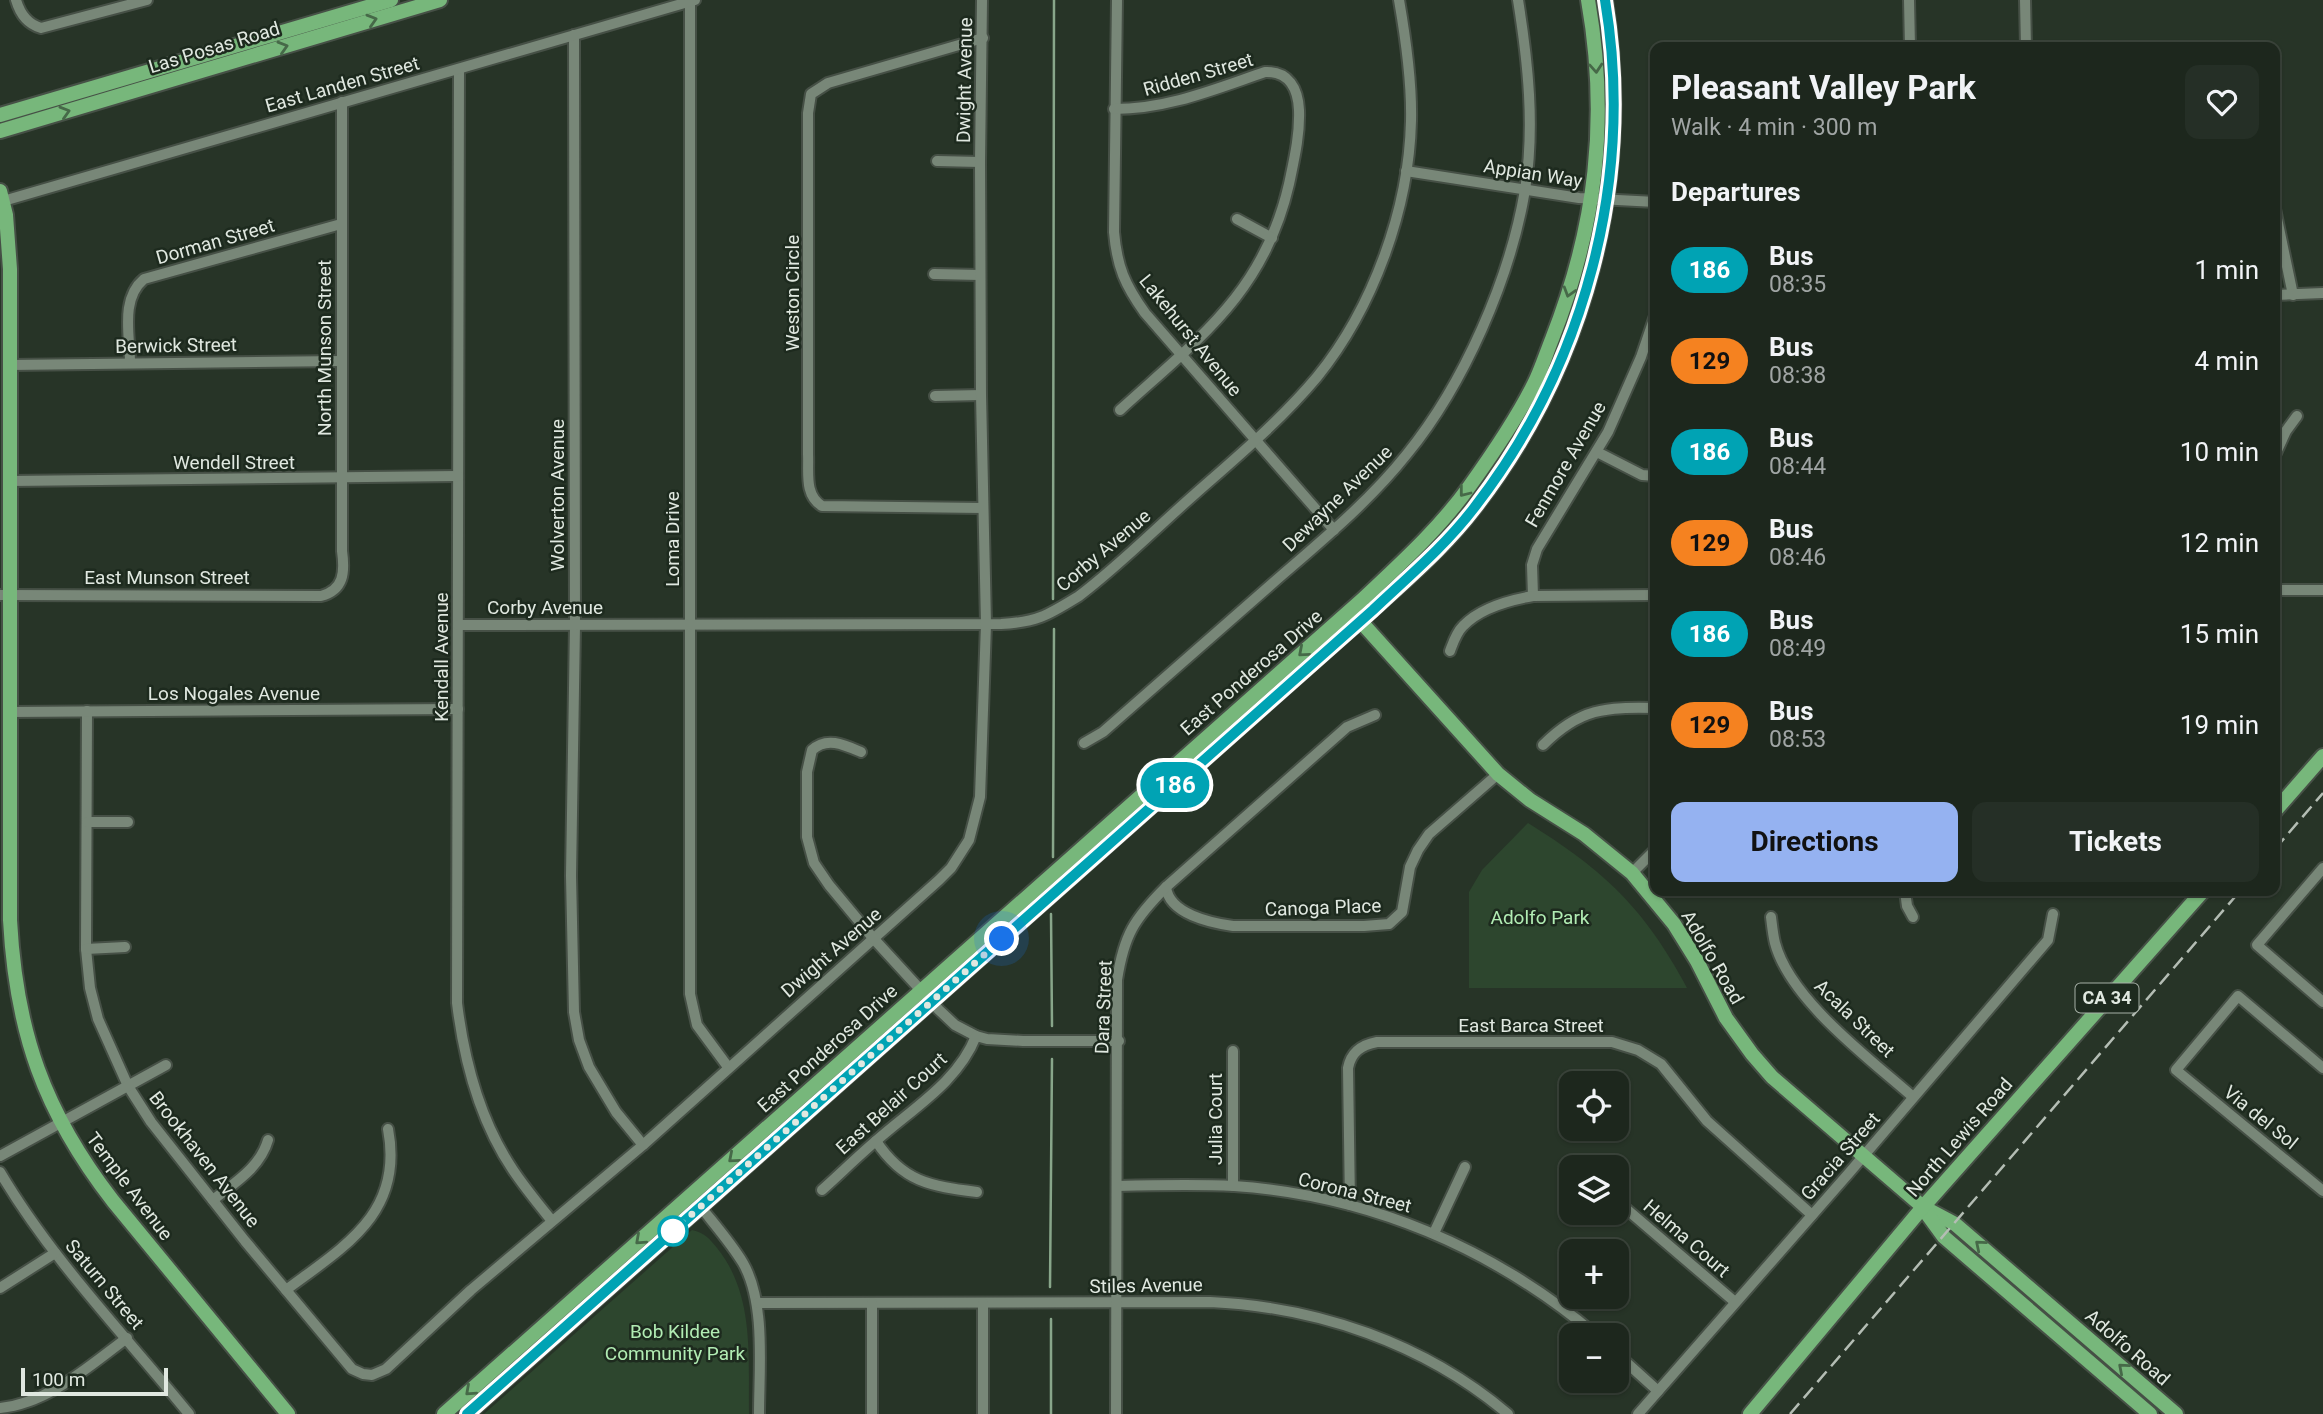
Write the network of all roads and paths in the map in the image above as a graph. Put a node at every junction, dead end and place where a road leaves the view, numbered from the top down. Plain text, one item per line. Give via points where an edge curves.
1 (147, 0) edge
2 (391, 0) edge
3 (692, 0) edge
4 (982, 0) edge
5 (1117, 0) edge
6 (1399, 0) edge
7 (1518, 0) edge
8 (1588, 0) edge
9 (1605, 0) edge
10 (1909, 0) edge
11 (2025, 0) edge
12 (435, 1) edge
13 (17, 4) edge
14 (574, 35) junction
15 (983, 38) junction
16 (1910, 42) edge
17 (2026, 42) edge
18 (459, 69) junction
19 (342, 102) junction
20 (1114, 109) junction
21 (0, 115) edge
22 (0, 131) edge
23 (937, 161) dead end
24 (980, 162) junction
25 (1406, 171) junction
26 (1525, 190) junction
27 (1, 198) edge
28 (1599, 200) junction
29 (1650, 202) edge
30 (1237, 219) dead end
31 (341, 224) junction
32 (2280, 233) edge
33 (1272, 238) junction
34 (934, 274) dead end
35 (981, 275) junction
36 (2323, 293) edge
37 (2280, 295) edge
38 (2293, 295) junction
39 (1650, 330) edge
40 (1181, 355) junction
41 (342, 361) junction
42 (131, 363) junction
43 (10, 365) junction
44 (981, 395) junction
45 (935, 396) dead end
46 (1120, 410) dead end
47 (2297, 416) dead end
48 (1256, 440) junction
49 (2280, 446) edge
50 (1597, 452) junction
51 (458, 476) junction
52 (1650, 476) edge
53 (342, 478) junction
54 (10, 481) junction
55 (984, 508) junction
56 (1334, 530) junction
57 (2280, 590) edge
58 (2323, 590) edge
59 (333, 591) joint
60 (4, 595) edge
61 (1650, 595) edge
62 (1533, 596) junction
63 (1355, 616) junction
64 (986, 624) junction
65 (458, 625) junction
66 (575, 625) junction
67 (690, 625) junction
68 (1450, 651) dead end
69 (1650, 708) edge
70 (458, 709) junction
71 (9, 712) junction
72 (87, 712) junction
73 (1375, 715) dead end
74 (1084, 743) dead end
75 (1543, 745) dead end
76 (861, 752) dead end
77 (2323, 756) edge
78 (1498, 774) junction
79 (2280, 805) edge
80 (87, 822) junction
81 (128, 822) dead end
82 (1650, 855) edge
83 (2323, 868) edge
84 (1632, 873) junction
85 (1166, 887) junction
86 (1650, 893) edge
87 (1652, 896) edge
88 (1906, 896) edge
89 (2199, 896) edge
90 (2053, 914) dead end
91 (1771, 916) dead end
92 (1913, 917) dead end
93 (873, 938) junction
94 (125, 947) dead end
95 (86, 949) junction
96 (926, 996) junction
97 (2323, 1002) edge
98 (976, 1036) junction
99 (1119, 1041) junction
100 (1233, 1051) dead end
101 (166, 1065) dead end
102 (728, 1066) junction
103 (2323, 1069) edge
104 (128, 1086) junction
105 (1913, 1097) junction
106 (60, 1124) junction
107 (388, 1129) dead end
108 (268, 1140) dead end
109 (876, 1141) junction
110 (643, 1145) junction
111 (0, 1156) edge
112 (1864, 1156) junction
113 (1465, 1167) dead end
114 (0, 1172) edge
115 (1116, 1186) junction
116 (1233, 1186) junction
117 (822, 1191) dead end
118 (2323, 1191) edge
119 (976, 1192) dead end
120 (212, 1200) junction
121 (696, 1200) junction
122 (1350, 1205) junction
123 (1923, 1207) junction
124 (1629, 1210) edge
125 (1812, 1216) junction
126 (552, 1221) junction
127 (1434, 1233) junction
128 (55, 1253) junction
129 (0, 1289) edge
130 (286, 1290) junction
131 (1735, 1302) junction
132 (758, 1303) junction
133 (872, 1303) junction
134 (983, 1303) junction
135 (1116, 1303) junction
136 (1581, 1323) edge
137 (127, 1338) junction
138 (1629, 1365) edge
139 (372, 1375) joint
140 (1658, 1391) junction
141 (0, 1408) edge
142 (189, 1414) edge
143 (288, 1414) edge
144 (444, 1414) edge
145 (467, 1414) edge
146 (760, 1414) edge
147 (872, 1414) edge
148 (983, 1414) edge
149 (1116, 1414) edge
150 (1507, 1414) edge
151 (1638, 1414) edge
152 (1750, 1414) edge
153 (2150, 1414) edge
154 (2176, 1414) edge

1 - 13 street via 48,28 30,24
2 - 21 main road, Las Posas Road
3 - 14 street, East Landen Street
3 - 67 street, Loma Drive
4 - 15 street, Dwight Avenue
5 - 20 street, Lakehurst Avenue
6 - 25 street, Corby Avenue via 1410,92
7 - 26 street, Dewayne Avenue via 1528,89
8 -> 28 main road, East Ponderosa Drive via 1598,92
9 - 28 main road, East Ponderosa Drive via 1614,96 1611,171
10 - 16 street
11 - 17 street
22 -> 12 main road, Las Posas Road
14 - 18 street, East Landen Street
14 - 66 street, Wolverton Avenue
15 - 24 street, Dwight Avenue
15 - 55 street, Weston Circle via 828,83 811,94 808,454 810,494 822,506
18 - 19 street, East Landen Street
18 - 51 street, Kendall Avenue
19 - 27 street, East Landen Street
19 - 31 street, North Munson Street
20 - 33 street, Ridden Street via 1161,106 1265,72 1289,80 1298,103 1296,147
20 - 40 street, Lakehurst Avenue via 1114,232 1119,269 1133,296
23 - 24 street, Dwight Avenue
24 - 35 street, Dwight Avenue
25 - 26 street, Appian Way
25 - 48 street, Corby Avenue via 1395,225 1356,319 1318,375
26 - 28 street, Appian Way
26 - 56 street, Dewayne Avenue via 1492,305 1449,392 1408,454
27 - 43 main road, Temple Avenue via 9,248
28 - 29 street, Appian Way
28 - 63 main road, East Ponderosa Drive via 1563,311 1535,382 1512,422 1468,489
30 - 33 street
31 - 41 street, North Munson Street
31 - 42 street, Dorman Street via 144,279 128,303
32 - 38 street
33 - 40 street via 1232,304
34 - 35 street
35 - 44 street, Dwight Avenue
36 - 38 street
37 - 38 street
39 - 50 street, Fenmore Avenue
40 - 46 street
40 - 48 street, Lakehurst Avenue
41 - 42 street, Berwick Street
41 - 53 street, North Munson Street
42 - 43 street, Berwick Street
43 - 54 main road, Temple Avenue
44 - 45 street
44 - 55 street, Dwight Avenue
47 - 49 street
48 - 56 street, Lakehurst Avenue
48 - 64 street, Corby Avenue via 1079,596 1044,618
50 - 52 street
50 - 62 street, Fenmore Avenue via 1537,549 1532,565
51 - 53 street, Wendell Street
51 - 65 street, Kendall Avenue
53 - 54 street, Wendell Street
53 - 59 street, North Munson Street via 344,570
54 - 60 main road, Temple Avenue
55 - 64 street, Dwight Avenue
56 - 74 street, Dewayne Avenue via 1103,732
57 - 58 street
59 - 60 street, East Munson Street via 321,596
60 - 71 main road, Temple Avenue
61 - 62 street
62 - 68 street via 1485,611 1464,625
63 - 78 main road, Adolfo Road
63 - 96 main road, East Ponderosa Drive
64 - 67 street, Corby Avenue
64 - 93 street, Dwight Avenue via 980,797 974,824 951,868
65 - 66 street, Corby Avenue
65 - 70 street, Kendall Avenue
66 - 67 street, Corby Avenue
66 - 110 street, Wolverton Avenue via 574,1012 589,1067
67 - 102 street, Loma Drive via 690,994 697,1025
69 - 75 street via 1590,713 1559,729
70 - 72 street, Los Nogales Avenue
70 - 126 street, Kendall Avenue via 457,1003 462,1037 482,1107 504,1154
71 - 72 street, Los Nogales Avenue
71 - 106 main road, Temple Avenue via 13,974 29,1046
72 - 80 street, Brookhaven Avenue
73 - 85 street, Dara Street via 1347,727
76 - 93 street via 833,742 812,750 807,772 807,837 818,870
77 - 79 main road
78 - 84 main road, Adolfo Road
78 - 85 street, Canoga Place via 1423,842 1410,867 1402,912 1389,924 1218,924 1175,904
80 - 81 street
80 - 95 street, Brookhaven Avenue
82 - 84 street
83 - 97 street via 2258,945
84 - 86 main road, Adolfo Road
85 - 99 street, Dara Street via 1133,924 1120,958
87 - 112 main road, Adolfo Road via 1686,942 1726,1018 1752,1054
88 - 92 street
89 - 123 main road, North Lewis Road / CA 34
90 - 105 street, Gracia Street via 2048,940
91 - 105 street, Acala Street via 1780,957 1803,993
93 - 96 street
93 - 102 street, Dwight Avenue
94 - 95 street
95 - 104 street, Brookhaven Avenue via 93,1004
96 - 98 street via 956,1025
96 - 121 main road, East Ponderosa Drive
98 - 99 street
98 - 109 street, East Belair Court via 948,1081
99 - 115 street, Dara Street
100 - 116 street, Julia Court
101 - 104 street
102 - 110 street, Dwight Avenue
103 - 118 street, Via del Sol via 2238,996 2176,1070
104 - 106 street
104 - 120 street, Brookhaven Avenue
105 - 112 street, Gracia Street
106 - 111 street
106 - 143 main road, Temple Avenue via 113,1201
107 - 130 street via 392,1167 378,1209 358,1234
108 - 120 street via 252,1168
109 - 117 street, East Belair Court
109 - 119 street via 894,1165 919,1181
110 - 126 street, Dwight Avenue
112 - 123 main road, Adolfo Road
112 - 125 street, Gracia Street
113 - 127 street
114 - 128 street, Saturn Street
115 - 116 street, Corona Street
115 - 135 street, Dara Street
116 - 122 street, Corona Street
120 - 130 street, Brookhaven Avenue
121 - 132 street via 744,1265
121 -> 144 main road, East Ponderosa Drive
121 - 145 main road, East Ponderosa Drive
122 - 125 street, East Barca Street via 1348,1068 1359,1048 1377,1042 1612,1042 1630,1046 1661,1064 1707,1121
122 - 127 street, Corona Street
123 - 152 main road, North Lewis Road / CA 34
123 - 153 main road, Adolfo Road via 1944,1237
154 -> 123 main road, Adolfo Road via 1955,1224
124 - 131 street, Helma Court
125 - 131 street, Gracia Street
126 - 139 street, Dwight Avenue via 394,1362
127 - 136 street, Corona Street via 1527,1283
128 - 129 street
128 - 137 street, Saturn Street
130 - 139 street, Brookhaven Avenue via 352,1369
131 - 140 street, Gracia Street
132 - 133 street, Stiles Avenue
132 - 146 street
133 - 134 street, Stiles Avenue
133 - 147 street
134 - 135 street, Stiles Avenue
134 - 148 street
135 - 149 street, Dara Street
135 - 150 street, Stiles Avenue via 1245,1303 1312,1315 1405,1349
137 - 141 street via 47,1394
137 - 142 street, Saturn Street
138 - 140 street
140 - 151 street, Gracia Street

